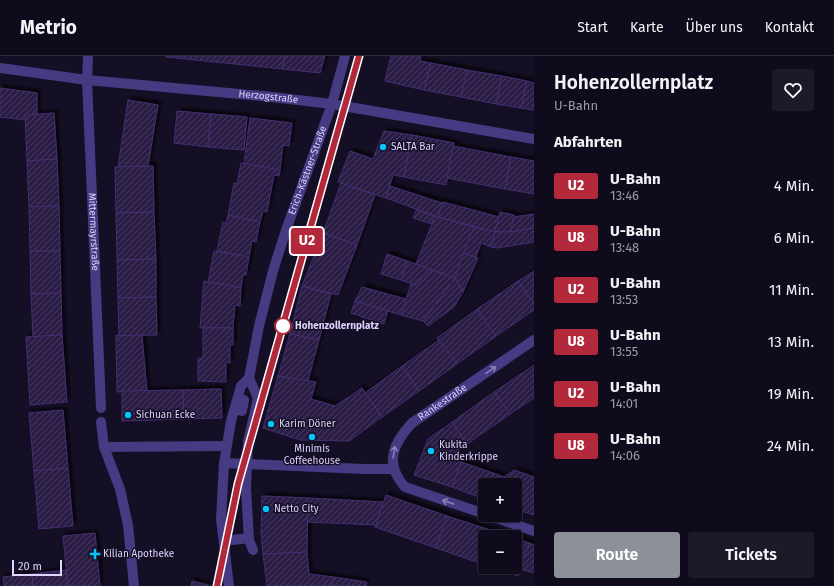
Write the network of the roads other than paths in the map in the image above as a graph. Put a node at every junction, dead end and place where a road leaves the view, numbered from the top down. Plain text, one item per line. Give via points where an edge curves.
1 (88, 56) edge
2 (345, 56) edge
3 (0, 68) edge
4 (87, 80) junction
5 (332, 104) junction
6 (534, 139) edge
7 (534, 340) edge
8 (249, 378) junction
9 (244, 400) dead end
10 (101, 408) dead end
11 (235, 409) junction
12 (102, 422) dead end
13 (226, 446) junction
14 (104, 447) junction
15 (224, 463) junction
16 (246, 464) junction
17 (394, 469) junction
18 (478, 512) edge
19 (507, 522) edge
20 (534, 531) edge
21 (249, 539) junction
22 (224, 541) junction
23 (250, 550) dead end
24 (134, 586) edge
25 (230, 586) edge

1 - 4 street, Mittermayrstraße
2 - 5 street, Erich-Kästner-Straße
3 - 4 street, Herzogstraße
4 - 5 street, Herzogstraße
4 - 10 street, Mittermayrstraße
5 - 6 street, Herzogstraße
5 - 8 street, Erich-Kästner-Straße via 273,272
17 -> 7 street, Rankestraße via 396,444 412,423
8 - 11 street, Erich-Kästner-Straße via 241,386
8 - 16 street via 258,398
9 - 11 street via 242,411
11 - 13 street, Erich-Kästner-Straße
12 - 14 street
13 - 14 street
13 - 15 street
14 - 24 street via 120,489 128,525
15 - 16 street
15 - 22 street via 221,519
16 - 17 street via 364,470
16 - 21 street
18 -> 17 street via 405,487 397,479
19 - 20 street
21 - 22 street
21 - 23 street
22 - 25 street

